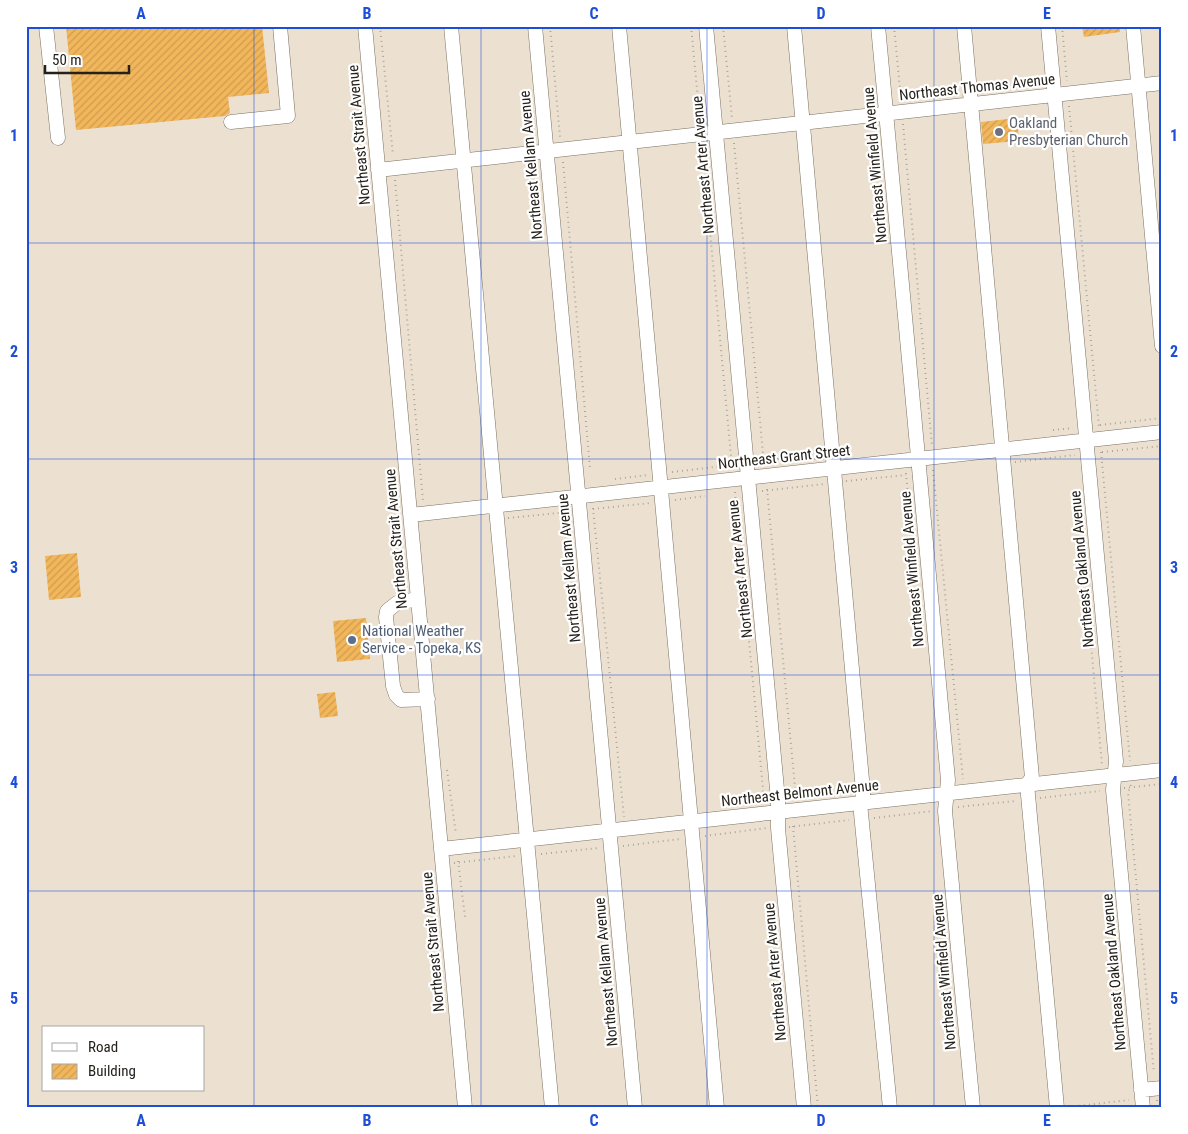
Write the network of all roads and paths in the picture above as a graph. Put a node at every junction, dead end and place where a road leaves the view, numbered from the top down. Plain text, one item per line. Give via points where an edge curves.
1 (46, 26) edge
2 (280, 26) edge
3 (365, 26) edge
4 (380, 26) edge
5 (451, 26) edge
6 (535, 26) edge
7 (550, 26) edge
8 (619, 26) edge
9 (691, 26) edge
10 (706, 26) edge
11 (723, 26) edge
12 (794, 26) edge
13 (878, 26) edge
14 (894, 26) edge
15 (964, 26) edge
16 (1048, 26) edge
17 (1133, 26) edge
18 (1162, 83) edge
19 (1138, 86) junction
20 (1054, 95) junction
21 (971, 104) junction
22 (902, 112) junction
23 (887, 113) junction
24 (232, 122) dead end
25 (802, 122) junction
26 (733, 130) junction
27 (716, 132) junction
28 (701, 134) junction
29 (58, 138) dead end
30 (629, 142) junction
31 (562, 149) junction
32 (546, 150) junction
33 (463, 160) junction
34 (394, 168) junction
35 (378, 170) junction
36 (1162, 346) edge
37 (1162, 432) edge
38 (1077, 441) junction
39 (1002, 449) junction
40 (932, 457) junction
41 (918, 459) junction
42 (835, 468) junction
43 (590, 472) dead end
44 (766, 476) junction
45 (740, 479) junction
46 (662, 487) junction
47 (585, 496) junction
48 (495, 506) junction
49 (417, 514) junction
50 (1085, 575) dead end
51 (418, 599) junction
52 (428, 699) junction
53 (1162, 770) edge
54 (1114, 775) junction
55 (1099, 776) junction
56 (1027, 784) junction
57 (1162, 784) edge
58 (1107, 790) junction
59 (964, 791) junction
60 (946, 793) junction
61 (1028, 799) junction
62 (860, 803) junction
63 (966, 806) junction
64 (946, 809) junction
65 (796, 810) junction
66 (772, 812) junction
67 (862, 819) junction
68 (692, 821) junction
69 (793, 826) junction
70 (799, 826) junction
71 (629, 828) junction
72 (772, 828) junction
73 (609, 830) junction
74 (694, 837) junction
75 (527, 839) junction
76 (630, 845) junction
77 (611, 847) junction
78 (442, 849) junction
79 (529, 855) junction
80 (443, 864) junction
81 (1162, 1088) edge
82 (1162, 1097) edge
83 (1142, 1099) edge
84 (464, 1108) edge
85 (552, 1108) edge
86 (635, 1108) edge
87 (717, 1108) edge
88 (804, 1108) edge
89 (818, 1108) edge
90 (890, 1108) edge
91 (973, 1108) edge
92 (1057, 1108) edge
93 (1067, 1108) edge

1 - 29 street
2 - 24 street via 288,116
3 - 35 street, Northeast Strait Avenue
4 - 34 path
5 - 33 street
6 - 32 street, Northeast Kellam Avenue
7 - 31 path
8 - 30 street
9 - 28 path
10 - 27 street, Northeast Arter Avenue
11 - 26 path
12 - 25 street
13 - 23 street, Northeast Winfield Avenue
14 - 22 path
15 - 21 street
16 - 20 street, Northeast Oakland Avenue
17 - 19 street
18 - 19 street, Northeast Thomas Avenue
19 - 20 street, Northeast Thomas Avenue
19 - 36 street
20 - 21 street, Northeast Thomas Avenue
20 - 38 street, Northeast Oakland Avenue
21 - 22 street, Northeast Thomas Avenue
21 - 39 street
22 - 23 street, Northeast Thomas Avenue
22 - 40 path
23 - 25 street, Northeast Thomas Avenue
23 - 41 street, Northeast Winfield Avenue
25 - 26 street, Northeast Thomas Avenue
25 - 42 street
26 - 27 street, Northeast Thomas Avenue
26 - 44 path
27 - 28 street, Northeast Thomas Avenue
27 - 45 street, Northeast Arter Avenue
28 - 30 street, Northeast Thomas Avenue
28 - 45 path
30 - 31 street, Northeast Thomas Avenue
30 - 46 street
31 - 32 street, Northeast Thomas Avenue
31 - 43 path
32 - 33 street, Northeast Thomas Avenue
32 - 47 street, Northeast Kellam Avenue
33 - 34 street, Northeast Thomas Avenue
33 - 48 street
34 - 35 street, Northeast Thomas Avenue
34 - 49 path
35 - 49 street, Northeast Strait Avenue
37 - 38 street, Northeast Grant Street
38 - 39 street, Northeast Grant Street
38 - 54 street, Northeast Oakland Avenue via 1116,761
39 - 40 street, Northeast Grant Street
39 - 56 street via 1032,778
40 - 41 street, Northeast Grant Street
40 - 59 path
41 - 42 street, Northeast Grant Street
41 - 60 street, Northeast Winfield Avenue via 948,780
42 - 44 street, Northeast Grant Street
42 - 62 street via 864,797
44 - 45 street, Northeast Grant Street
44 - 65 path
45 - 46 street, Northeast Grant Street
45 - 66 street, Northeast Arter Avenue
45 - 66 path
46 - 47 street, Northeast Grant Street
46 - 68 street
47 - 48 street, Northeast Grant Street
47 - 71 path via 624,820
47 - 73 street, Northeast Kellam Avenue
48 - 49 street, Northeast Grant Street
48 - 75 street
49 - 51 street, Northeast Strait Avenue
50 - 55 path via 1102,764
51 - 52 street, Northeast Strait Avenue
51 - 52 street via 397,602 387,611 386,617 396,695 401,700
52 - 78 street, Northeast Strait Avenue
53 - 54 street, Northeast Belmont Avenue
54 - 55 street, Northeast Belmont Avenue
54 - 58 street, Northeast Oakland Avenue
55 - 56 street, Northeast Belmont Avenue
55 - 58 path
56 - 59 street, Northeast Belmont Avenue
56 - 61 street
57 - 58 path
58 - 61 path
58 - 83 street, Northeast Oakland Avenue
59 - 60 street, Northeast Belmont Avenue
59 - 63 path
60 - 62 street, Northeast Belmont Avenue
60 - 64 street, Northeast Winfield Avenue
61 - 63 path
61 - 92 street
62 - 65 street, Northeast Belmont Avenue
62 - 67 street
63 - 64 path
64 - 67 path
64 - 91 street, Northeast Winfield Avenue
65 - 66 street, Northeast Belmont Avenue
65 - 70 path
66 - 68 street, Northeast Belmont Avenue
66 - 72 street, Northeast Arter Avenue
66 - 72 path
67 - 70 path
67 - 90 street
68 - 71 street, Northeast Belmont Avenue
68 - 74 street
69 - 70 path
69 - 72 path
69 - 89 path
71 - 73 street, Northeast Belmont Avenue
71 - 76 path
72 - 74 path
72 - 88 street, Northeast Arter Avenue
73 - 75 street, Northeast Belmont Avenue
73 - 77 street, Northeast Kellam Avenue
74 - 76 path
74 - 87 street
75 - 78 street, Northeast Belmont Avenue
75 - 79 street
76 - 77 path
77 - 79 path
77 - 86 street, Northeast Kellam Avenue
78 - 80 street, Northeast Strait Avenue
79 - 80 path
79 - 85 street
80 - 84 street, Northeast Strait Avenue
81 - 83 street
82 - 83 path
83 - 93 path

